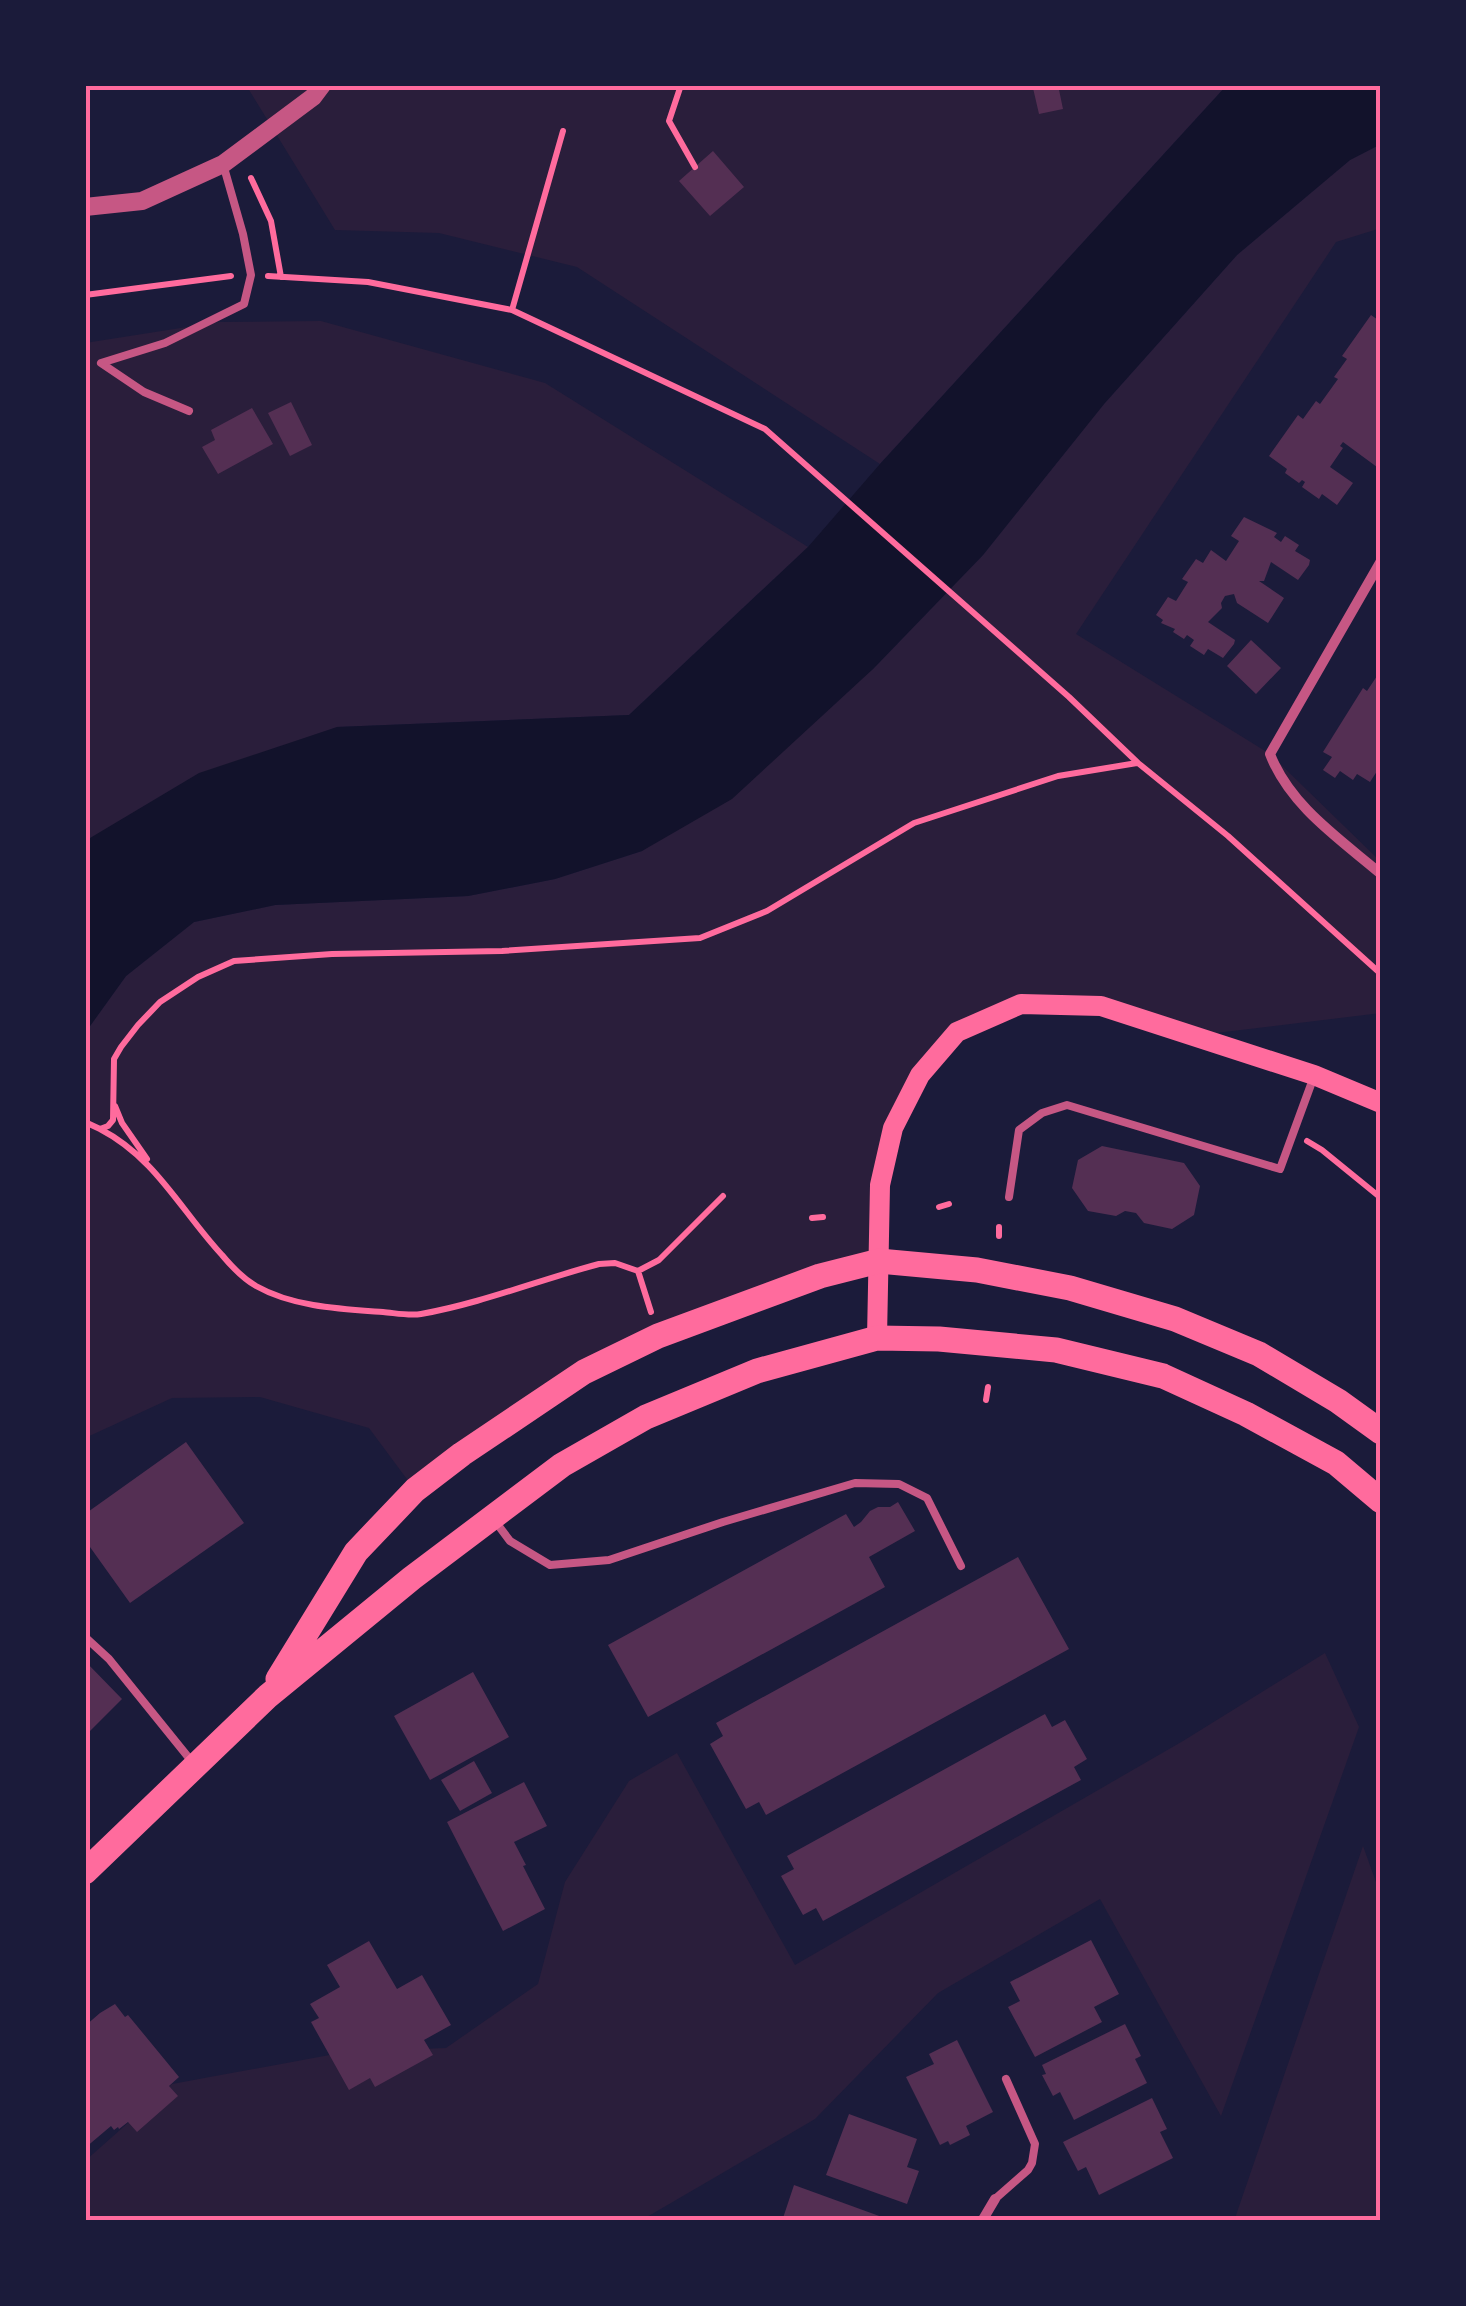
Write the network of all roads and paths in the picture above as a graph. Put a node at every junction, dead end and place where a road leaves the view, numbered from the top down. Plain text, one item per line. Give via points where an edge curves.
1 (322, 85) edge
2 (681, 85) edge
3 (563, 131) dead end
4 (239, 153) junction
5 (222, 164) junction
6 (694, 167) dead end
7 (85, 207) edge
8 (251, 275) junction
9 (281, 276) junction
10 (85, 295) edge
11 (512, 310) junction
12 (189, 411) dead end
13 (1381, 561) edge
14 (1138, 763) junction
15 (1381, 874) edge
16 (1381, 974) edge
17 (1314, 1075) junction
18 (114, 1102) junction
19 (1381, 1103) edge
20 (88, 1123) edge
21 (100, 1129) junction
22 (1293, 1133) junction
23 (156, 1173) junction
24 (723, 1196) dead end
25 (1009, 1196) dead end
26 (1381, 1198) edge
27 (949, 1204) dead end
28 (939, 1207) dead end
29 (812, 1218) dead end
30 (823, 1218) dead end
31 (1000, 1227) dead end
32 (998, 1236) dead end
33 (878, 1261) junction
34 (638, 1270) junction
35 (658, 1336) junction
36 (877, 1338) junction
37 (988, 1388) dead end
38 (986, 1400) dead end
39 (1381, 1432) edge
40 (1381, 1500) edge
41 (492, 1518) junction
42 (961, 1566) dead end
43 (85, 1637) edge
44 (268, 1696) junction
45 (196, 1767) junction
46 (85, 1872) edge
47 (1006, 2078) dead end
48 (995, 2199) joint
49 (982, 2221) edge

1 - 4 street
2 - 6 path via 669,121
3 - 11 path
4 - 5 street
4 - 9 path via 271,222
5 - 7 street via 142,201
5 - 8 lane
8 - 9 path
8 - 10 path
8 - 12 lane via 244,304 166,344 101,363
9 - 11 path via 368,282
11 - 14 path via 765,429
13 - 15 street via 1270,754 1302,806
14 - 16 path
14 - 18 path via 1058,776 914,823 767,911 700,938 234,960 160,1002 138,1025 114,1059
17 - 19 main road
17 - 22 lane
17 - 33 main road via 1101,1006 1022,1004 958,1032 920,1074 893,1128 880,1185
18 - 21 path via 114,1120
18 - 23 path
20 - 21 path
21 - 23 path via 124,1141
22 - 25 lane via 1280,1168 1067,1105 1019,1130
22 - 26 path
23 - 34 path via 240,1275 286,1300 416,1315 599,1264
24 - 34 path via 659,1260
27 - 28 path
29 - 30 path
31 - 32 path
33 - 35 main road
33 - 36 main road
33 - 39 main road via 977,1270 1175,1318 1259,1354
34 - 35 path
35 - 44 main road via 584,1372 415,1490 356,1552
36 - 40 main road via 1056,1350 1164,1376 1336,1463
36 - 41 main road via 757,1371 646,1418 562,1465
37 - 38 path
41 - 42 lane via 510,1541 550,1565 610,1560 855,1483 899,1484 927,1498
41 - 44 main road
43 - 45 lane
44 - 45 main road
45 - 46 main road
47 - 48 lane via 1035,2144 1028,2170
48 - 49 street

